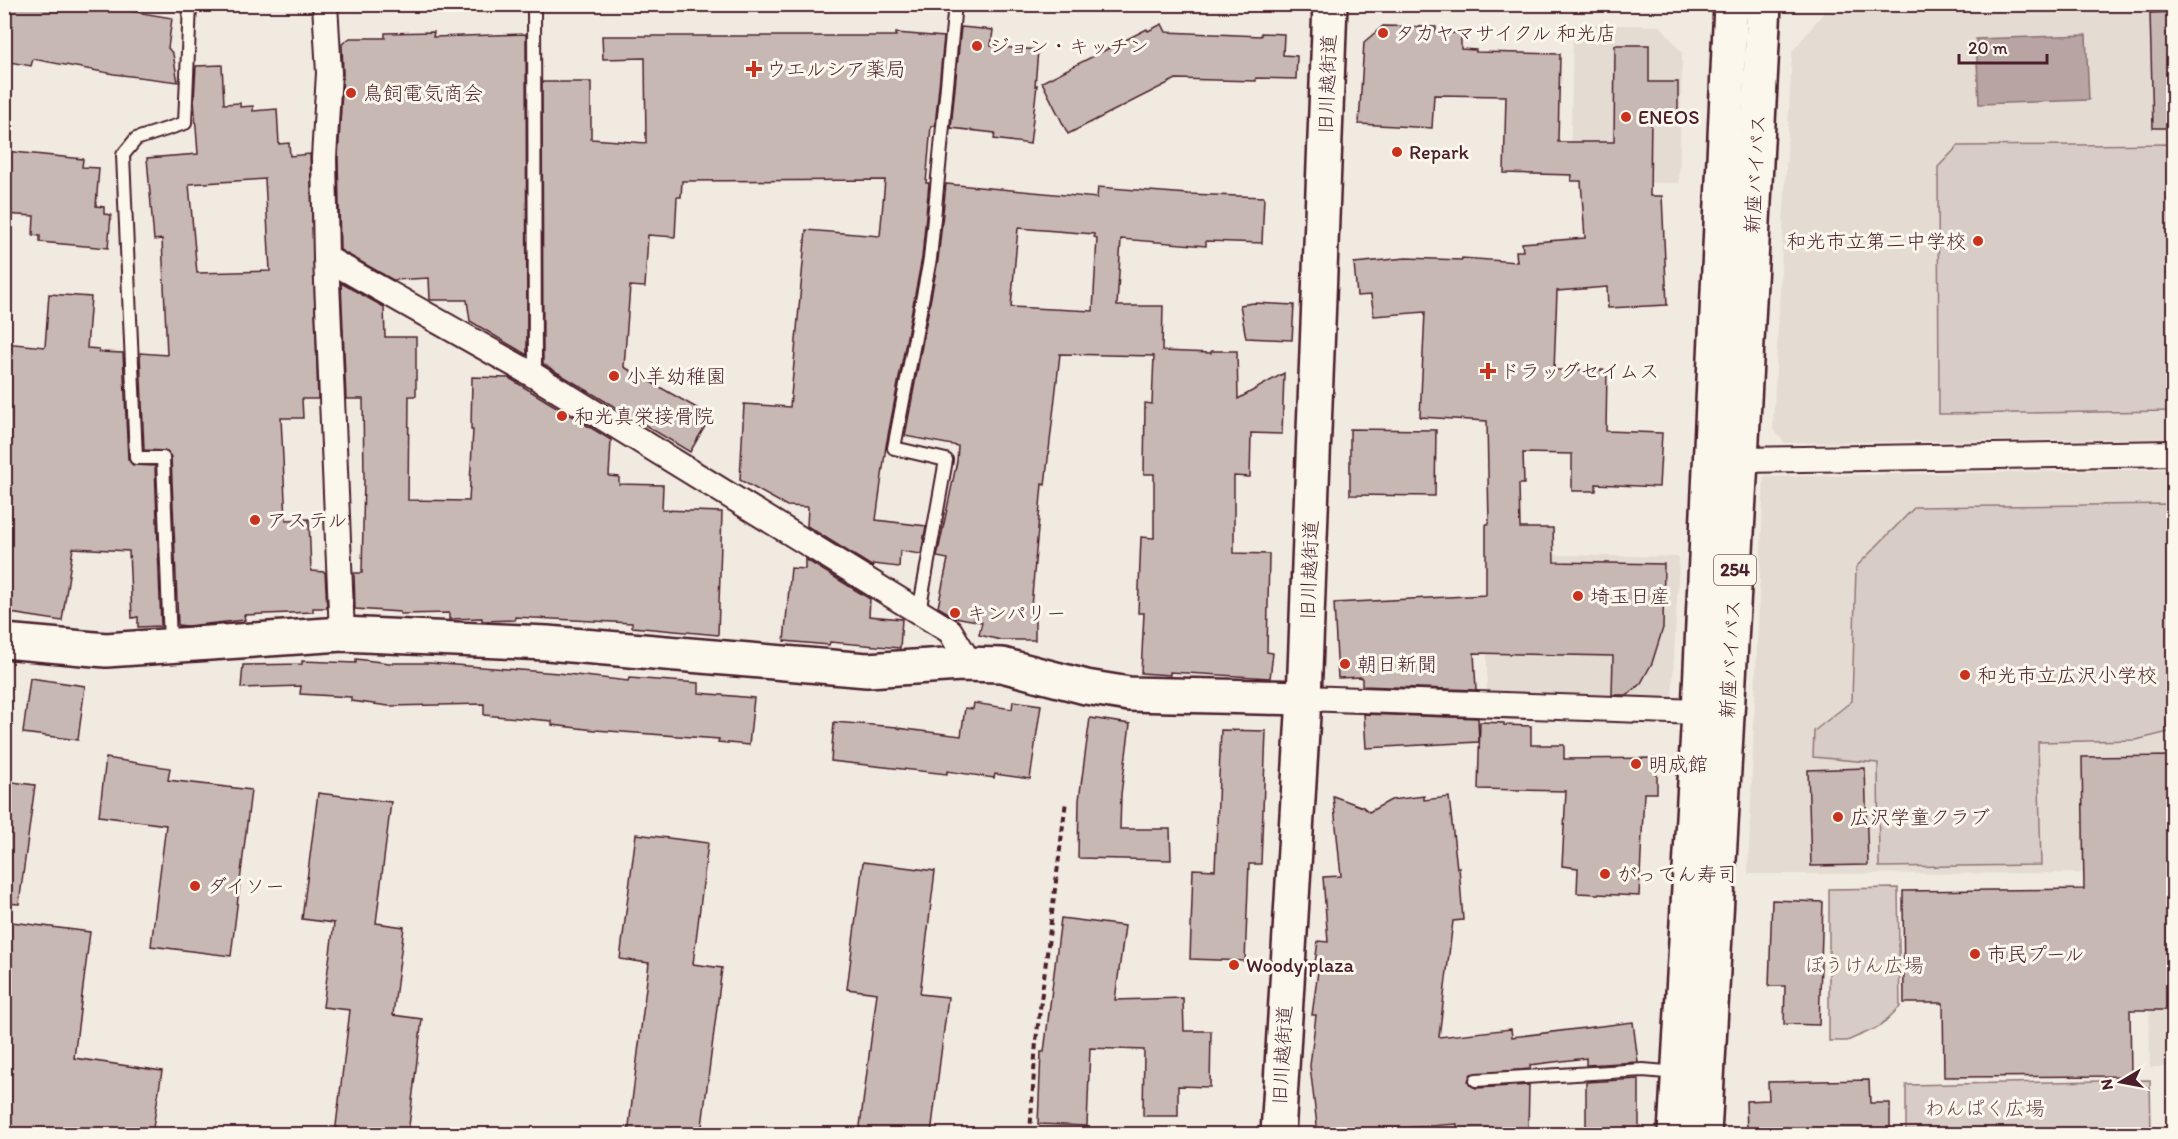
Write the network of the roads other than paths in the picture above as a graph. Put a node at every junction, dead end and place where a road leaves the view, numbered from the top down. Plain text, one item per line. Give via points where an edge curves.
1 (190, 4) edge
2 (325, 4) edge
3 (534, 4) edge
4 (955, 4) edge
5 (1330, 4) edge
6 (1731, 4) edge
7 (1764, 4) edge
8 (326, 258) junction
9 (535, 376) junction
10 (2174, 453) edge
11 (1741, 460) junction
12 (919, 612) junction
13 (342, 634) junction
14 (4, 641) edge
15 (170, 647) junction
16 (970, 664) junction
17 (1304, 698) junction
18 (1699, 712) junction
19 (1680, 1073) junction
20 (1476, 1080) dead end
21 (1278, 1134) edge
22 (1675, 1134) edge
23 (1704, 1134) edge

1 - 15 lane via 185,123 136,139 123,155 136,458 163,458
2 - 8 street via 329,73 324,158
3 - 9 lane
4 - 12 lane via 930,259 894,448 946,460
5 - 17 main road, 旧川越街道
6 - 18 main road, 新座バイパス / 254
7 - 11 main road, 新座バイパス / 254
8 - 9 street
8 - 13 street
9 - 12 street
10 - 11 street
11 - 23 main road, 新座バイパス / 254
12 - 16 street via 950,631
13 - 15 main road
13 - 16 main road via 547,643 867,670
14 - 15 main road via 106,650
16 - 17 main road via 1002,665 1129,694
17 - 18 street
17 - 21 main road, 旧川越街道
18 - 19 main road, 新座バイパス / 254
19 - 20 lane via 1643,1070
19 - 22 main road, 新座バイパス / 254

